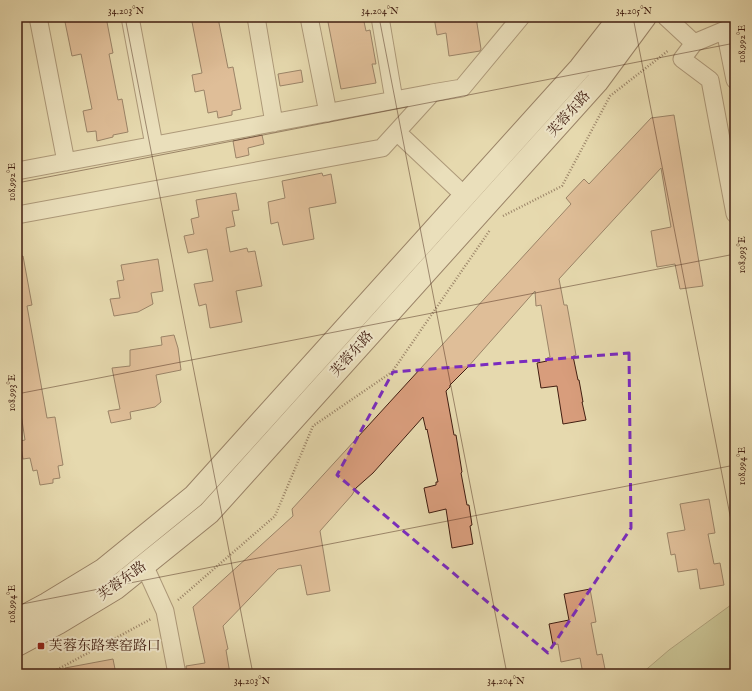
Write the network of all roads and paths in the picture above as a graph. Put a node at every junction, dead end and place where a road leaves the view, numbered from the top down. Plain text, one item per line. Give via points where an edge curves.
1 (38, 17) edge
2 (130, 17) edge
3 (256, 17) edge
4 (310, 17) edge
5 (380, 17) edge
6 (521, 17) edge
7 (620, 17) edge
8 (645, 17) edge
9 (666, 17) edge
10 (730, 30) edge
11 (690, 40) junction
12 (735, 80) edge
13 (432, 93) junction
14 (394, 100) junction
15 (328, 113) junction
16 (274, 123) junction
17 (397, 132) junction
18 (154, 146) junction
19 (66, 162) junction
20 (17, 171) edge
21 (465, 196) junction
22 (735, 214) edge
23 (17, 215) edge
24 (499, 218) dead end
25 (494, 224) dead end
26 (144, 565) junction
27 (165, 611) junction
28 (17, 620) edge
29 (17, 645) edge
30 (49, 674) edge
31 (177, 674) edge

1 - 19 street
2 - 18 street
3 - 16 street
4 - 15 street
5 - 14 street
6 - 13 street via 462,88
7 - 21 main road, 芙蓉东路 via 580,68
8 - 26 main road, 芙蓉东路 via 597,82 209,512
9 - 11 street
10 - 11 street
10 - 12 street
11 - 22 street via 682,59 710,80
11 - 24 path via 610,96 562,186
13 - 14 street
13 - 17 street
14 - 15 street
15 - 16 street
16 - 18 street
17 - 21 street
17 - 23 street via 382,148
18 - 19 street
19 - 20 street
21 - 28 main road, 芙蓉东路 via 194,496 103,570
25 - 27 path via 392,372 314,426 275,516
26 - 27 street
26 - 29 main road, 芙蓉东路 via 116,588
27 - 30 path
27 - 31 street

